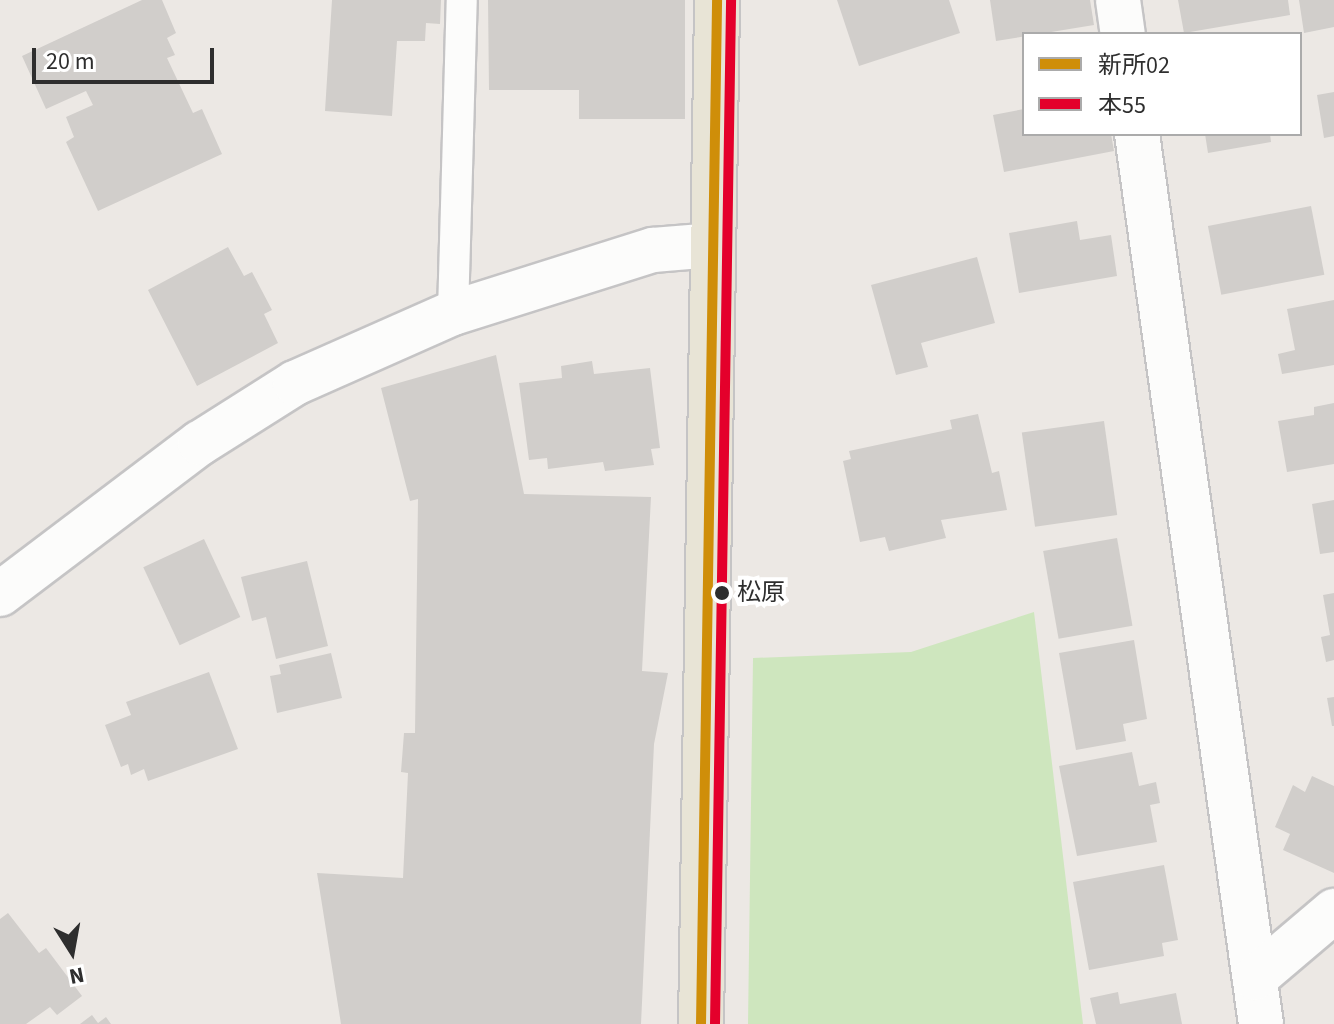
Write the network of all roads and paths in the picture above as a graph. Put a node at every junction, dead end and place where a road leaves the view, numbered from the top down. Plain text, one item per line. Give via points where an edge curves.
1 (462, 0) edge
2 (717, 0) edge
3 (1118, 0) edge
4 (1123, 32) edge
5 (1137, 136) edge
6 (712, 245) junction
7 (453, 313) junction
8 (0, 594) edge
9 (1334, 911) edge
10 (1255, 978) junction
11 (701, 1024) edge
12 (1261, 1024) edge

1 - 7 lane
2 - 6 main road
3 - 4 street
5 - 10 street
6 - 7 street via 653,250
6 - 11 main road
7 - 8 street via 283,391 200,443
9 - 10 street
10 - 12 street

